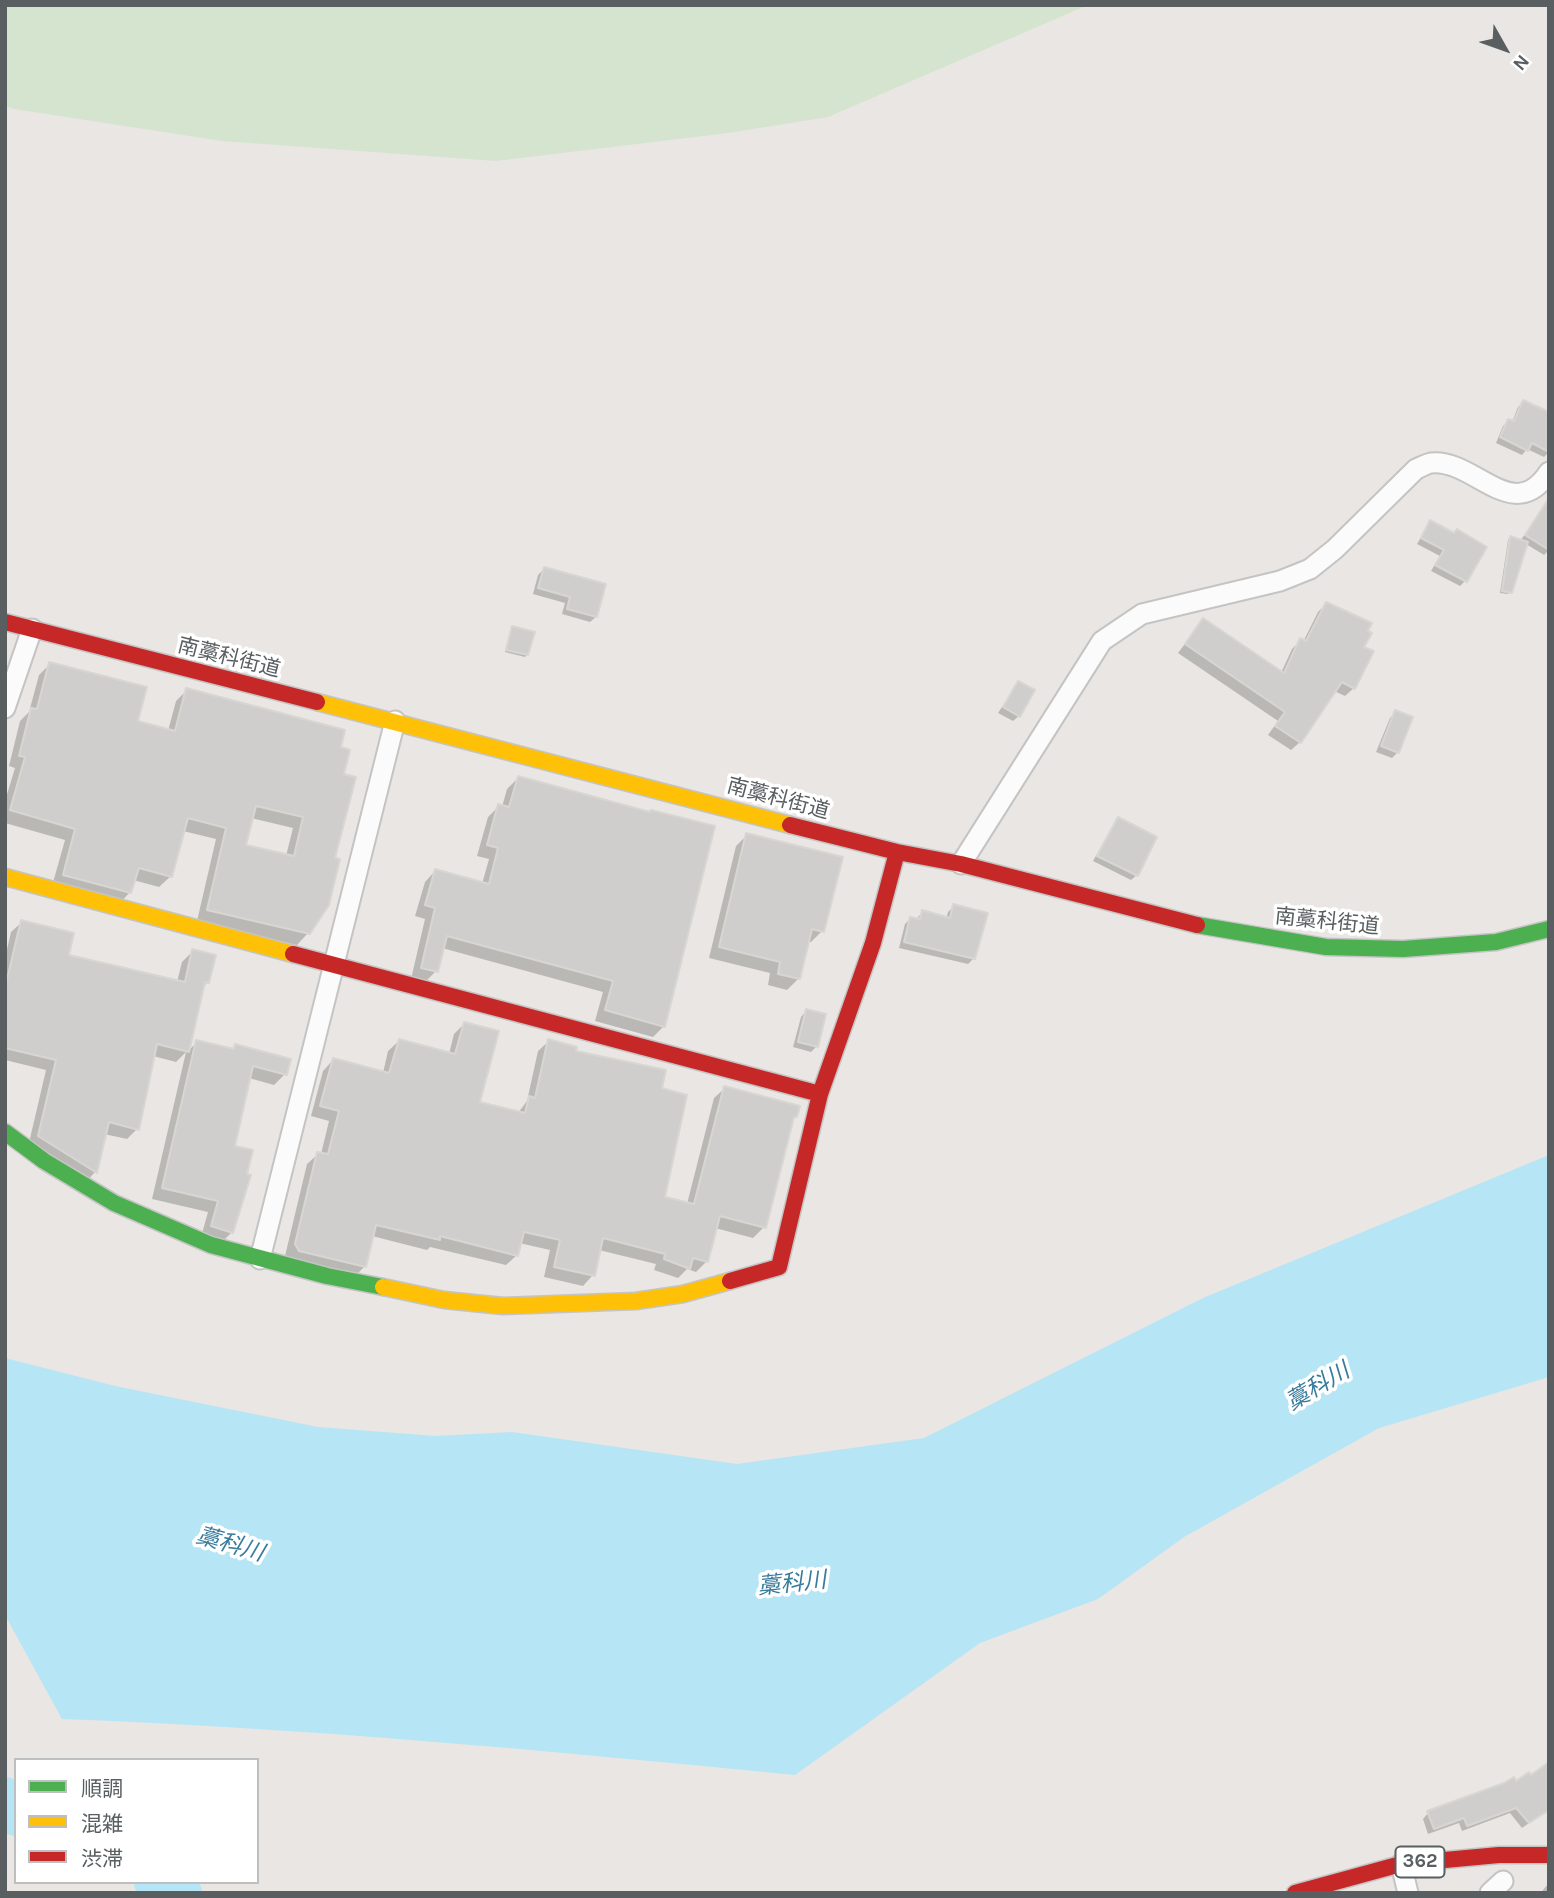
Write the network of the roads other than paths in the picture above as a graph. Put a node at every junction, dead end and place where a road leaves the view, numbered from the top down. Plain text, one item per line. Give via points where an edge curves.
1 (1549, 472) edge
2 (5, 622) edge
3 (32, 629) junction
4 (5, 708) edge
5 (395, 721) junction
6 (897, 852) junction
7 (961, 864) junction
8 (5, 877) edge
9 (1549, 929) edge
10 (334, 964) junction
11 (820, 1094) junction
12 (5, 1132) edge
13 (260, 1259) junction
14 (1549, 1855) edge
15 (1401, 1864) junction
16 (1295, 1893) edge
17 (1408, 1893) edge

1 - 7 street via 1542,483 1518,495 1450,466 1433,463 1416,468 1310,569 1280,581 1142,614 1112,634 1102,641
2 - 3 main road, 南藁科街道
3 - 4 street
3 - 5 main road, 南藁科街道
5 - 6 main road, 南藁科街道
5 - 10 street
6 - 7 main road, 南藁科街道
6 - 11 main road via 873,943
7 - 9 main road, 南藁科街道 via 1206,927 1326,947 1403,949 1496,942
8 - 10 main road
10 - 11 main road
10 - 13 street
11 - 13 main road via 779,1267 683,1294 636,1301 503,1306 444,1300
12 - 13 main road via 114,1203 211,1245
14 - 15 main road, 362
15 - 16 main road, 362
15 - 17 street

